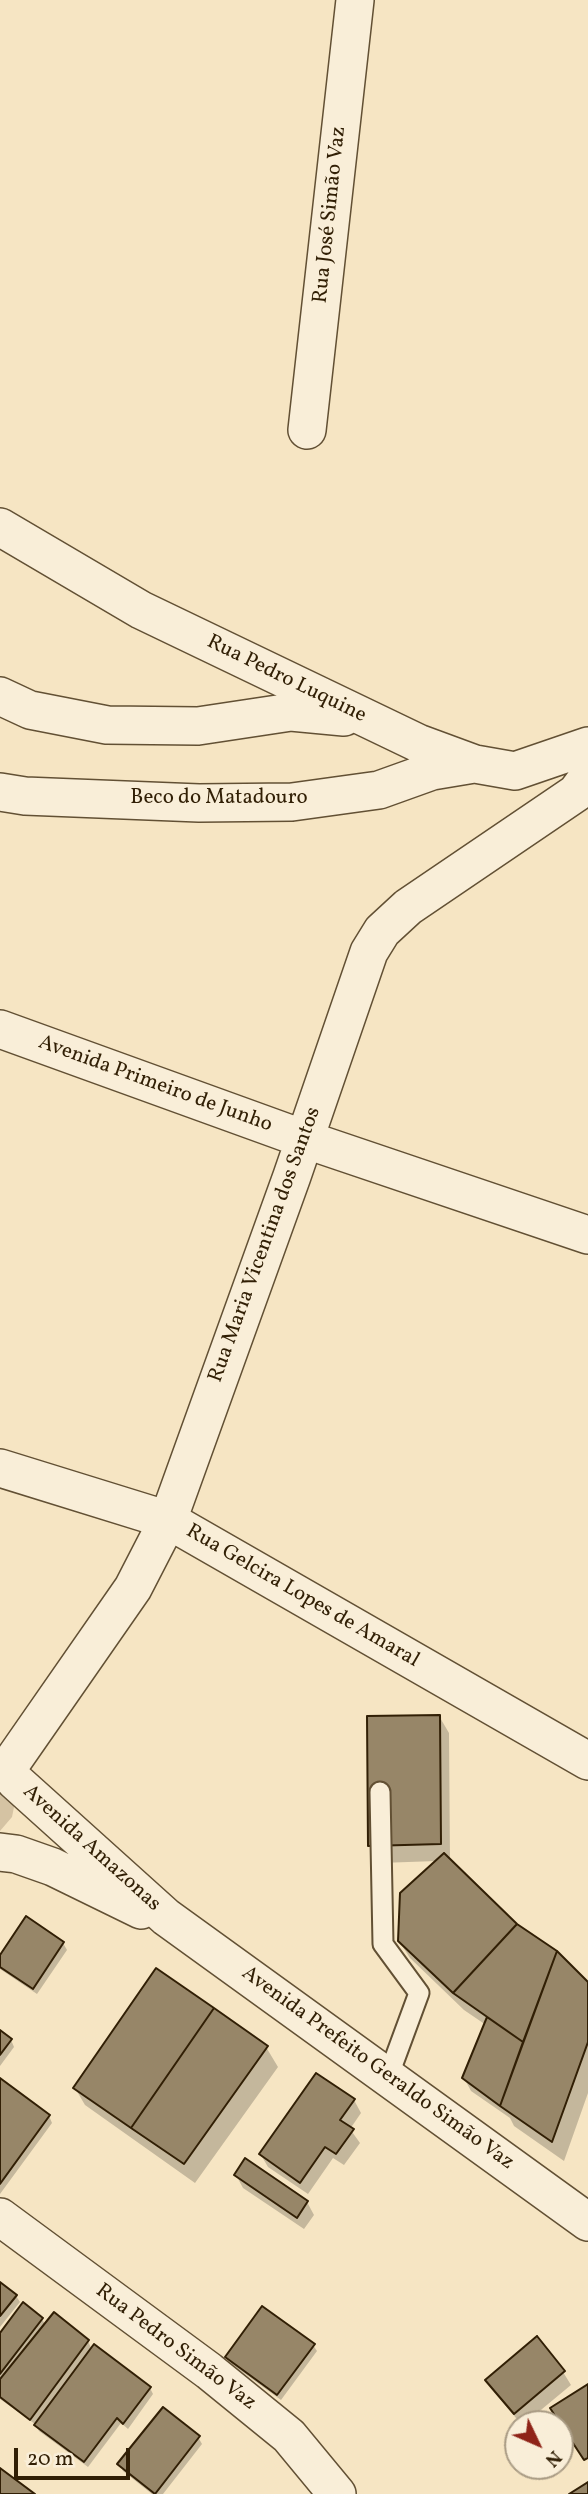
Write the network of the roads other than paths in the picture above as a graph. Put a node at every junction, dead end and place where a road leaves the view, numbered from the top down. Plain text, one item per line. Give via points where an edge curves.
1 (355, 0) edge
2 (307, 430) dead end
3 (0, 527) edge
4 (0, 696) edge
5 (366, 719) junction
6 (588, 746) edge
7 (475, 764) junction
8 (588, 777) edge
9 (0, 792) edge
10 (0, 1029) edge
11 (304, 1139) junction
12 (588, 1235) edge
13 (0, 1468) edge
14 (168, 1520) junction
15 (588, 1761) edge
16 (7, 1775) edge
17 (380, 1792) dead end
18 (0, 1844) edge
19 (0, 1852) edge
20 (175, 1923) junction
21 (388, 2077) junction
22 (0, 2217) edge
23 (588, 2222) edge
24 (337, 2494) edge

1 - 2 street, Rua José Simão Vaz
3 - 5 street, Rua Pedro Luquine via 141,610
4 - 5 street via 30,710 107,725 198,726 291,712
5 - 7 street, Rua Pedro Luquine
6 - 7 street, Rua Pedro Luquine via 515,771
7 - 9 street, Beco do Matadouro via 432,771 379,790 292,802 199,803
8 - 11 street, Rua Maria Vicentina dos Santos via 576,793 408,907 382,931 369,952
10 - 11 street, Avenida Primeiro de Junho
11 - 12 street, Avenida Primeiro de Junho
11 - 14 street, Rua Maria Vicentina dos Santos
13 - 14 street, Rua Gelcira Lopes de Amaral
14 - 15 street, Rua Gelcira Lopes de Amaral
14 - 16 street, Rua Maria Vicentina dos Santos via 133,1588
16 - 18 street via 23,1793 25,1806 17,1832
16 - 20 street, Avenida Amazonas
17 - 21 lane via 383,1944 419,1993
19 - 20 street, Avenida Amazonas via 53,1867
20 - 21 street, Avenida Prefeito Geraldo Simão Vaz
21 - 23 street, Avenida Prefeito Geraldo Simão Vaz
22 - 24 street, Rua Pedro Simão Vaz via 289,2436

